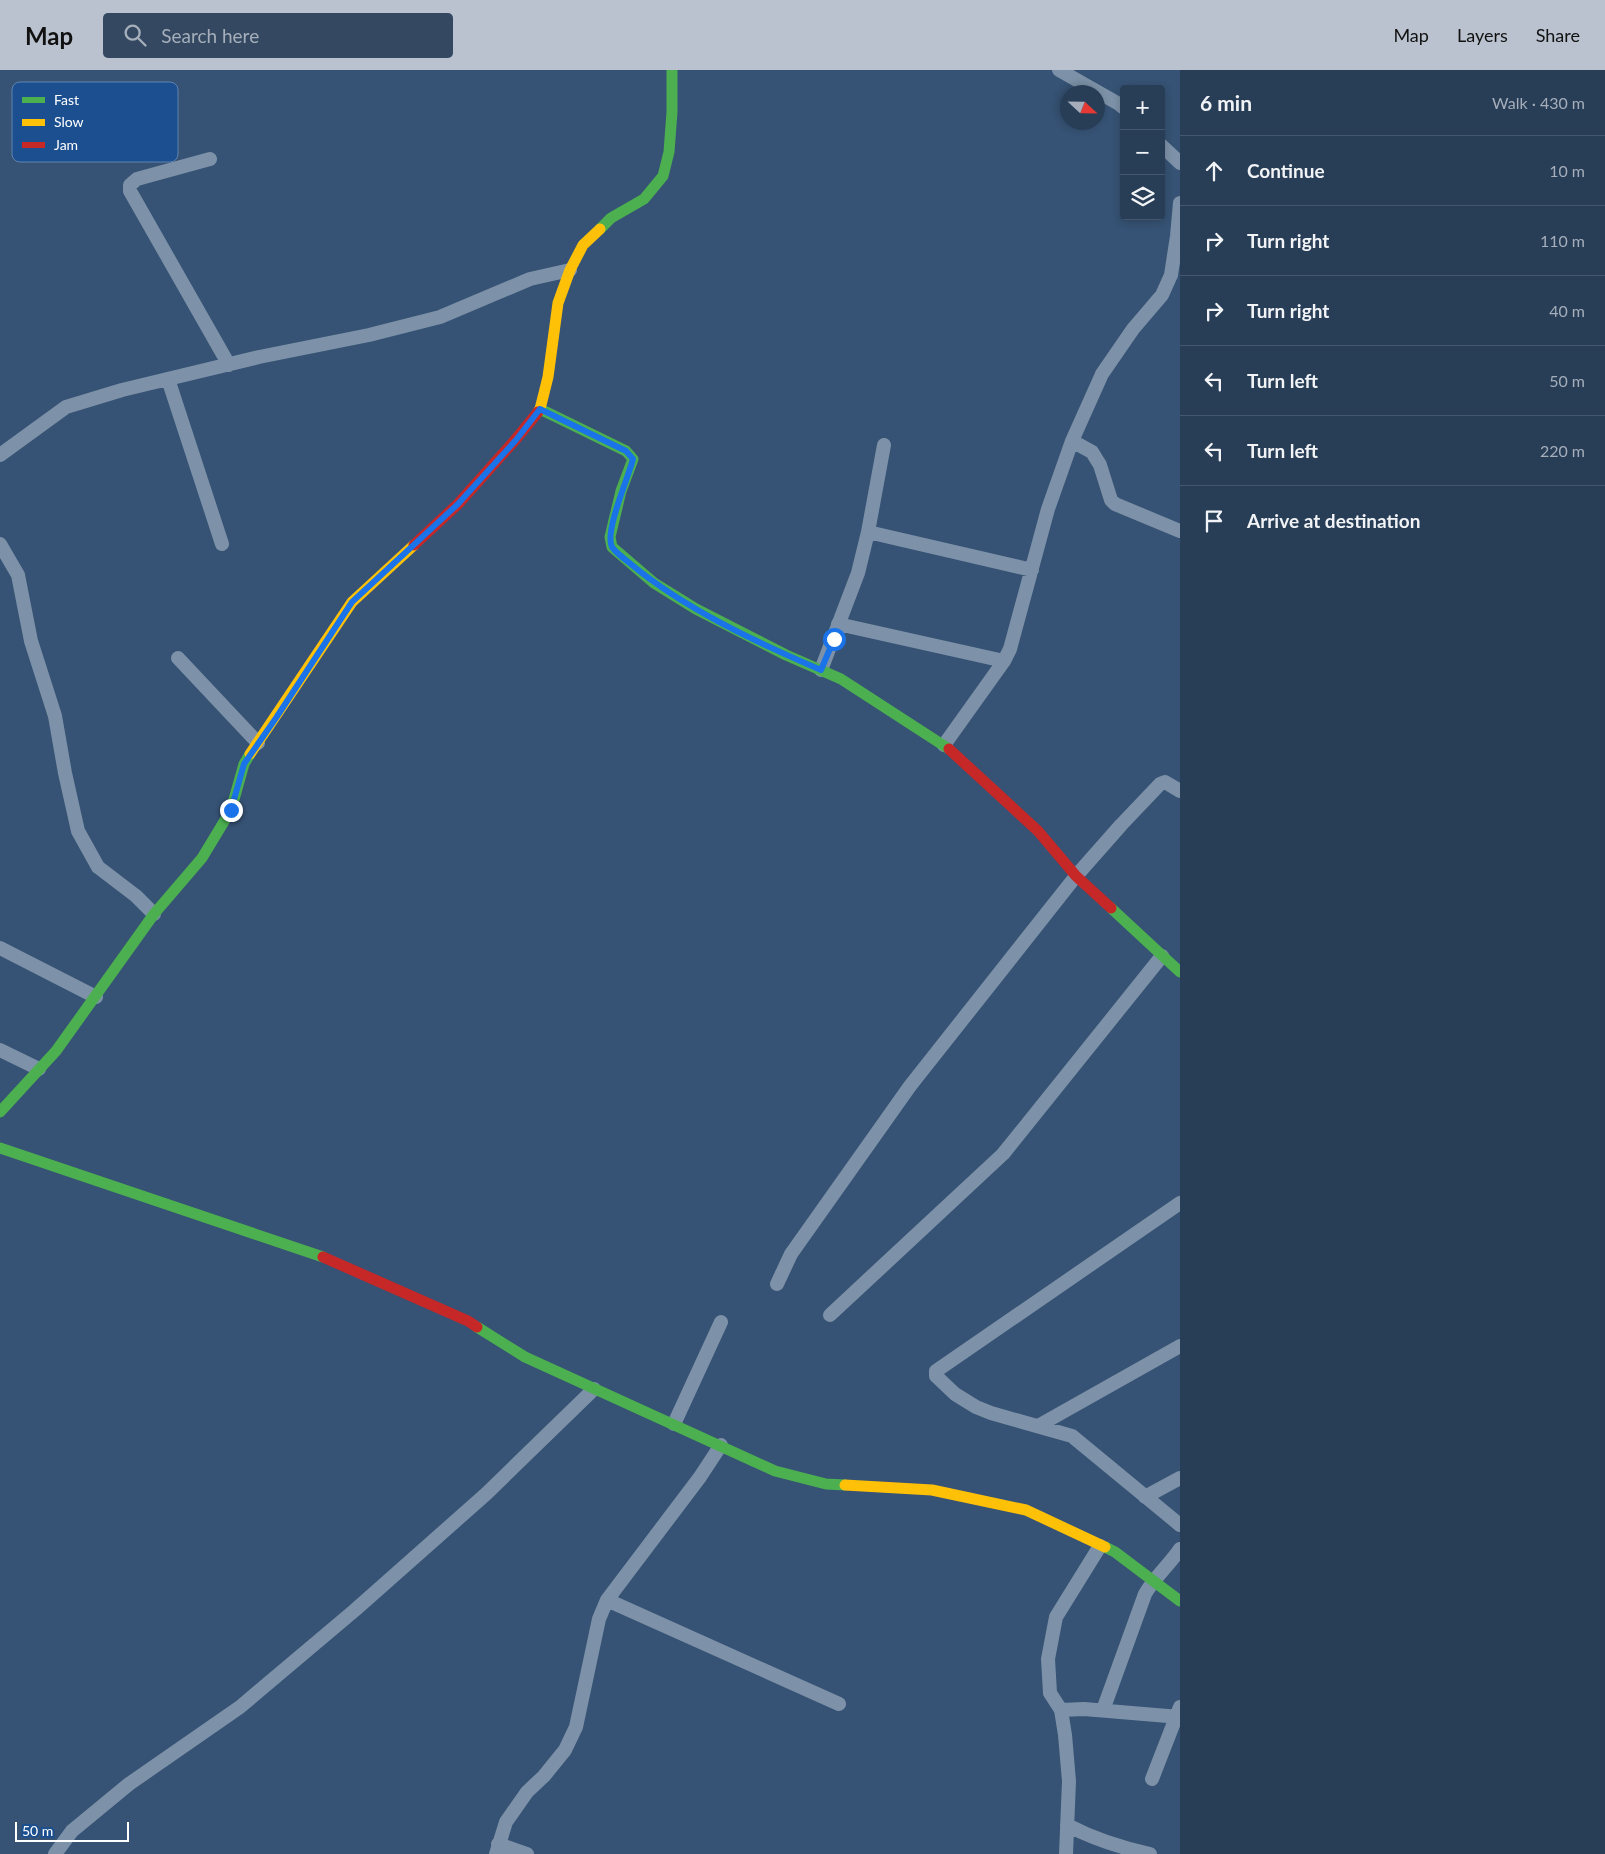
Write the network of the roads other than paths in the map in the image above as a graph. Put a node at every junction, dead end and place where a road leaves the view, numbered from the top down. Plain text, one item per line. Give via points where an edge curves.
1 (672, 70) edge
2 (1059, 70) edge
3 (1120, 104) edge
4 (1165, 148) edge
5 (210, 159) dead end
6 (1180, 164) edge
7 (1180, 202) edge
8 (570, 270) junction
9 (229, 365) junction
10 (168, 380) junction
11 (540, 409) junction
12 (1072, 441) junction
13 (884, 445) dead end
14 (0, 455) edge
15 (1180, 531) edge
16 (868, 532) junction
17 (0, 544) edge
18 (222, 544) dead end
19 (1032, 570) junction
20 (838, 624) junction
21 (178, 658) dead end
22 (1004, 661) junction
23 (821, 670) junction
24 (258, 743) junction
25 (944, 745) junction
26 (1180, 790) edge
27 (1076, 876) junction
28 (154, 914) junction
29 (0, 948) edge
30 (1162, 956) junction
31 (1180, 972) edge
32 (96, 997) junction
33 (0, 1050) edge
34 (39, 1069) junction
35 (0, 1112) edge
36 (0, 1148) edge
37 (1180, 1203) edge
38 (778, 1284) dead end
39 (830, 1315) dead end
40 (722, 1322) dead end
41 (1180, 1346) edge
42 (594, 1389) junction
43 (674, 1424) junction
44 (1038, 1426) junction
45 (721, 1445) junction
46 (1180, 1478) edge
47 (1145, 1497) junction
48 (1180, 1525) edge
49 (1100, 1546) junction
50 (1180, 1550) edge
51 (1153, 1580) junction
52 (607, 1600) junction
53 (1180, 1601) edge
54 (839, 1704) dead end
55 (1061, 1710) junction
56 (1103, 1710) junction
57 (1178, 1714) edge
58 (1152, 1779) dead end
59 (1067, 1824) junction
60 (497, 1849) edge
61 (55, 1854) edge
62 (527, 1854) edge
63 (1066, 1854) edge
64 (1150, 1854) edge

1 - 8 street via 669,152 663,176 644,199 611,218 583,245
2 - 3 street
4 - 6 street
5 - 9 street via 137,179 130,185 130,191
7 - 12 street via 1168,282 1162,295 1133,329 1102,374
8 - 9 street via 530,279 440,317
8 - 11 street via 558,303
9 - 10 street
10 - 14 street via 66,407
10 - 18 street
11 - 23 street via 626,451 633,459 610,537 612,547 654,583 696,609
11 - 24 street via 458,504 352,602
12 - 15 street via 1092,452 1115,504
12 - 19 street via 1048,509
13 - 16 street
16 - 19 street
16 - 20 street via 858,573
17 - 28 street via 18,575 32,641 55,716 78,831 98,867
19 - 22 street
20 - 22 street
20 - 23 street
21 - 24 street
22 - 25 street
23 - 25 street via 841,679
24 - 28 street via 244,764 231,810 202,858
25 - 27 street via 1038,831
26 - 27 street via 1165,782 1160,784
27 - 30 street
27 - 38 street via 910,1086 791,1254
28 - 32 street
29 - 32 street
30 - 31 street
30 - 39 street via 1003,1154
32 - 34 street
33 - 34 street
34 - 35 street
36 - 42 street via 337,1262 468,1322 525,1357
37 - 44 street via 936,1372 945,1386 976,1408
40 - 43 street
41 - 44 street
42 - 43 street
42 - 61 street via 486,1494 355,1610 240,1707 115,1796 72,1831
43 - 45 street
44 - 47 street via 1072,1436
45 - 49 street via 775,1471 826,1484 932,1490 1026,1510
45 - 52 street
46 - 47 street
47 - 48 street
49 - 51 street via 1115,1552
49 - 55 street via 1056,1617 1048,1659 1050,1693
50 - 51 street
51 - 53 street
51 - 56 street
52 - 54 street
52 - 60 street via 599,1619 576,1727 565,1750 527,1792 506,1822
55 - 56 street
55 - 59 street via 1069,1781
56 - 57 street
57 - 58 street
59 - 63 street
59 - 64 street
60 - 62 street

